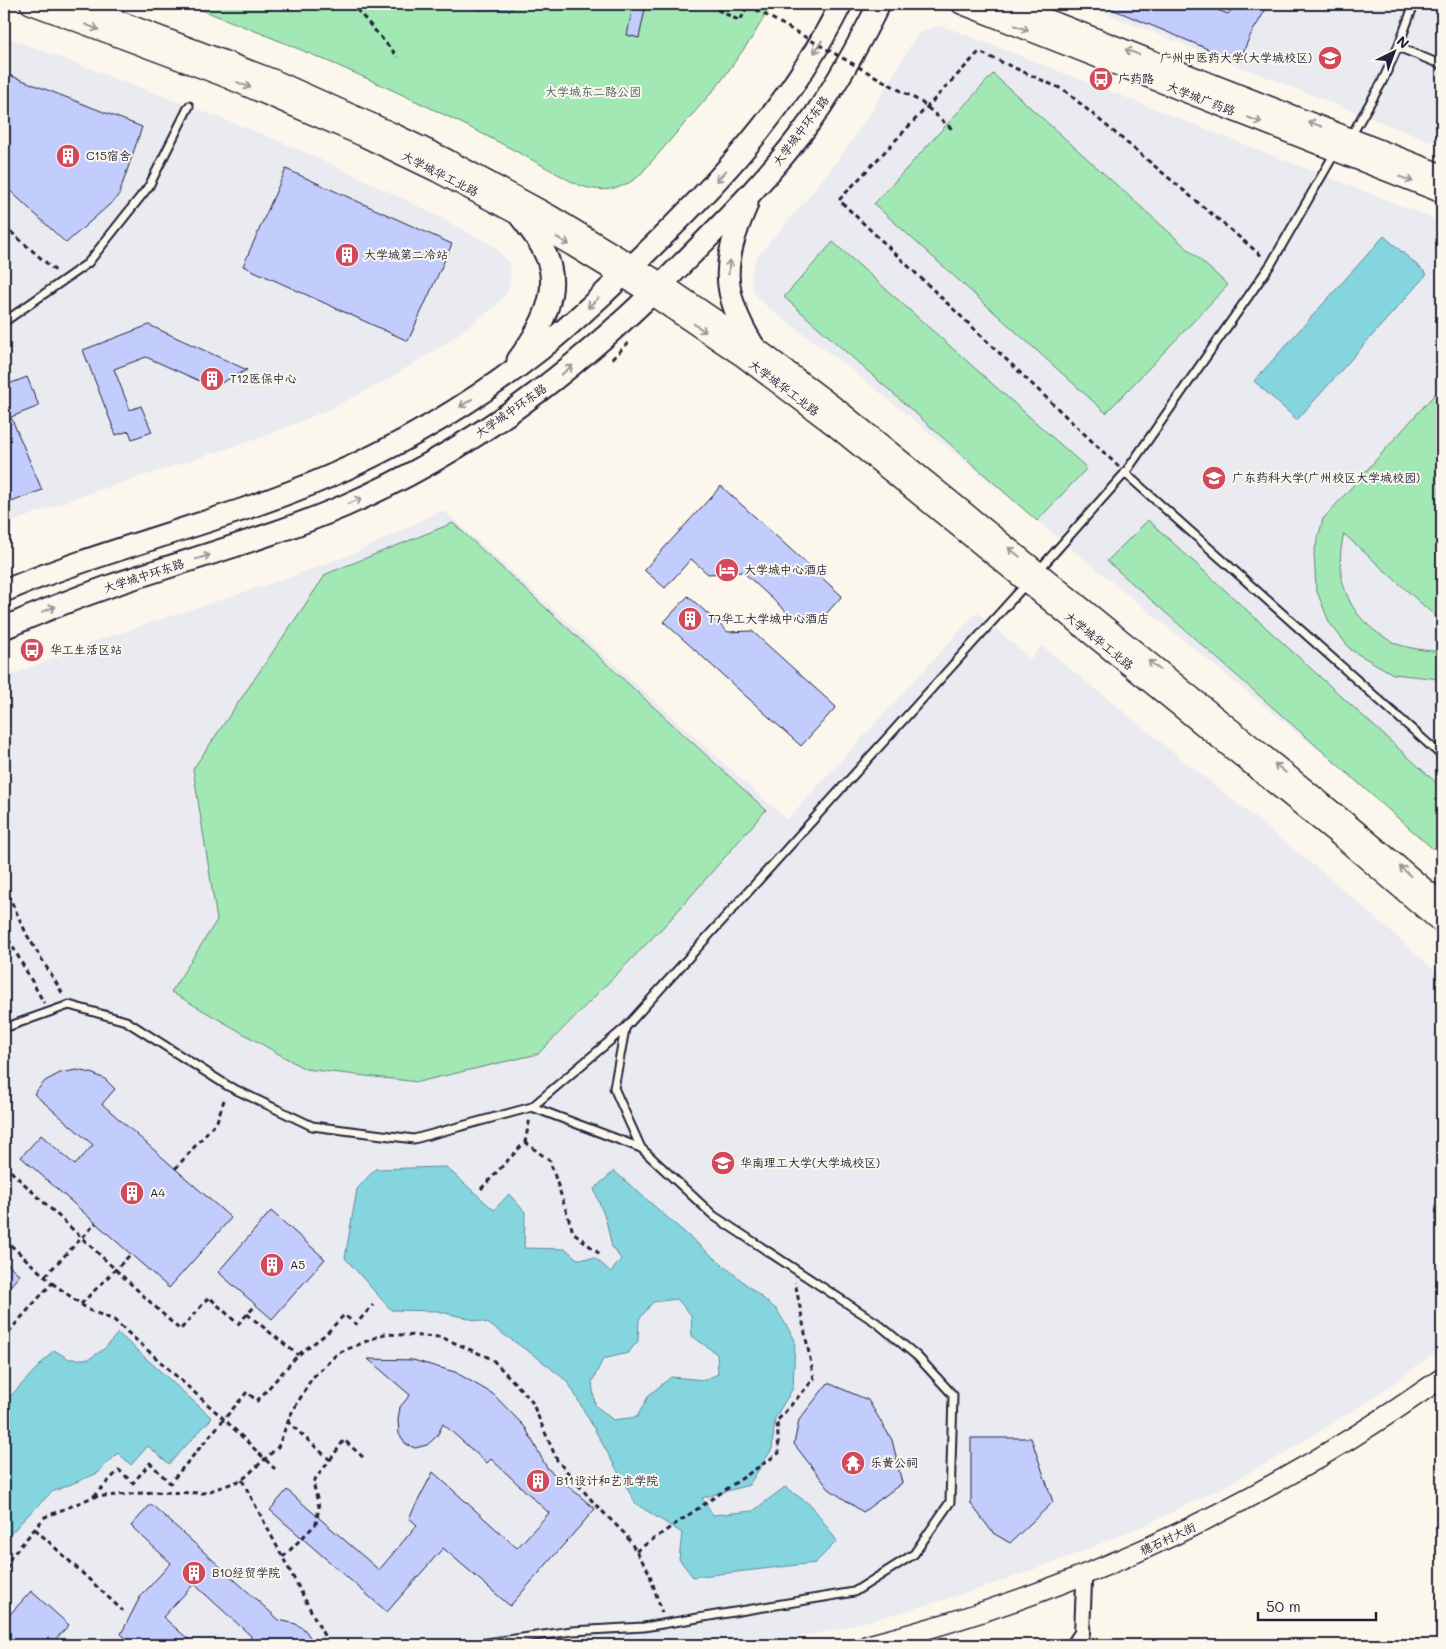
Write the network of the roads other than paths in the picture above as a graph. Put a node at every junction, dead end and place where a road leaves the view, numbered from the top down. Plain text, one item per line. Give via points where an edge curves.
1 (30, 4) edge
2 (75, 4) edge
3 (841, 4) edge
4 (878, 4) edge
5 (961, 4) edge
6 (1009, 4) edge
7 (1414, 4) edge
8 (1398, 47) junction
9 (1442, 65) edge
10 (189, 106) dead end
11 (1350, 138) junction
12 (1442, 174) edge
13 (752, 191) junction
14 (1442, 193) edge
15 (520, 216) junction
16 (628, 271) junction
17 (657, 289) junction
18 (4, 322) edge
19 (753, 345) junction
20 (507, 375) junction
21 (1125, 473) junction
22 (1033, 577) junction
23 (4, 591) edge
24 (4, 628) edge
25 (1442, 756) edge
26 (1442, 903) edge
27 (1442, 924) edge
28 (4, 1028) edge
29 (625, 1028) junction
30 (532, 1107) junction
31 (641, 1148) junction
32 (1442, 1378) edge
33 (1084, 1583) dead end
34 (472, 1645) edge
35 (868, 1645) edge
36 (1074, 1645) edge

1 -> 15 main road, 大学城华工北路 via 310,112 421,164
2 - 16 main road, 大学城华工北路 via 259,74 393,133 552,216
3 -> 16 main road via 802,73 766,124 719,179
4 - 13 main road, 大学城中环东路 via 815,115
5 -> 14 main road, 大学城广药路
11 -> 6 main road, 大学城广药路
7 - 8 lane
8 - 9 lane
8 - 11 lane
10 - 18 lane via 149,186 88,263
11 - 12 main road, 大学城广药路
11 - 21 lane via 1332,158 1271,264
13 - 17 main road, 大学城中环东路
19 -> 13 main road via 732,306 728,291 730,254
15 -> 16 main road, 大学城华工北路
15 - 20 main road via 544,250 553,286 542,320
16 - 17 main road, 大学城华工北路
16 -> 20 main road via 566,328
17 - 19 main road, 大学城华工北路
17 -> 22 main road, 大学城华工北路 via 731,349
24 -> 17 main road, 大学城中环东路 via 76,598 269,536 392,484 490,427 544,389
22 -> 19 main road, 大学城华工北路 via 814,390
20 -> 23 main road via 424,428 330,476
21 - 22 lane
21 - 25 lane
26 -> 22 main road, 大学城华工北路 via 1356,830
22 - 27 main road, 大学城华工北路
22 - 29 lane
28 - 30 lane via 69,1005 126,1021 228,1086 312,1126 414,1139
29 - 30 lane
29 - 31 lane via 614,1088
30 - 31 lane
31 - 34 lane via 714,1216 877,1323 917,1356 953,1395 950,1502 914,1554 854,1592 644,1627 572,1630
32 - 35 main road, 穗石村大街 via 1320,1458 1240,1504 1147,1550 1010,1603
33 - 36 street via 1082,1633

